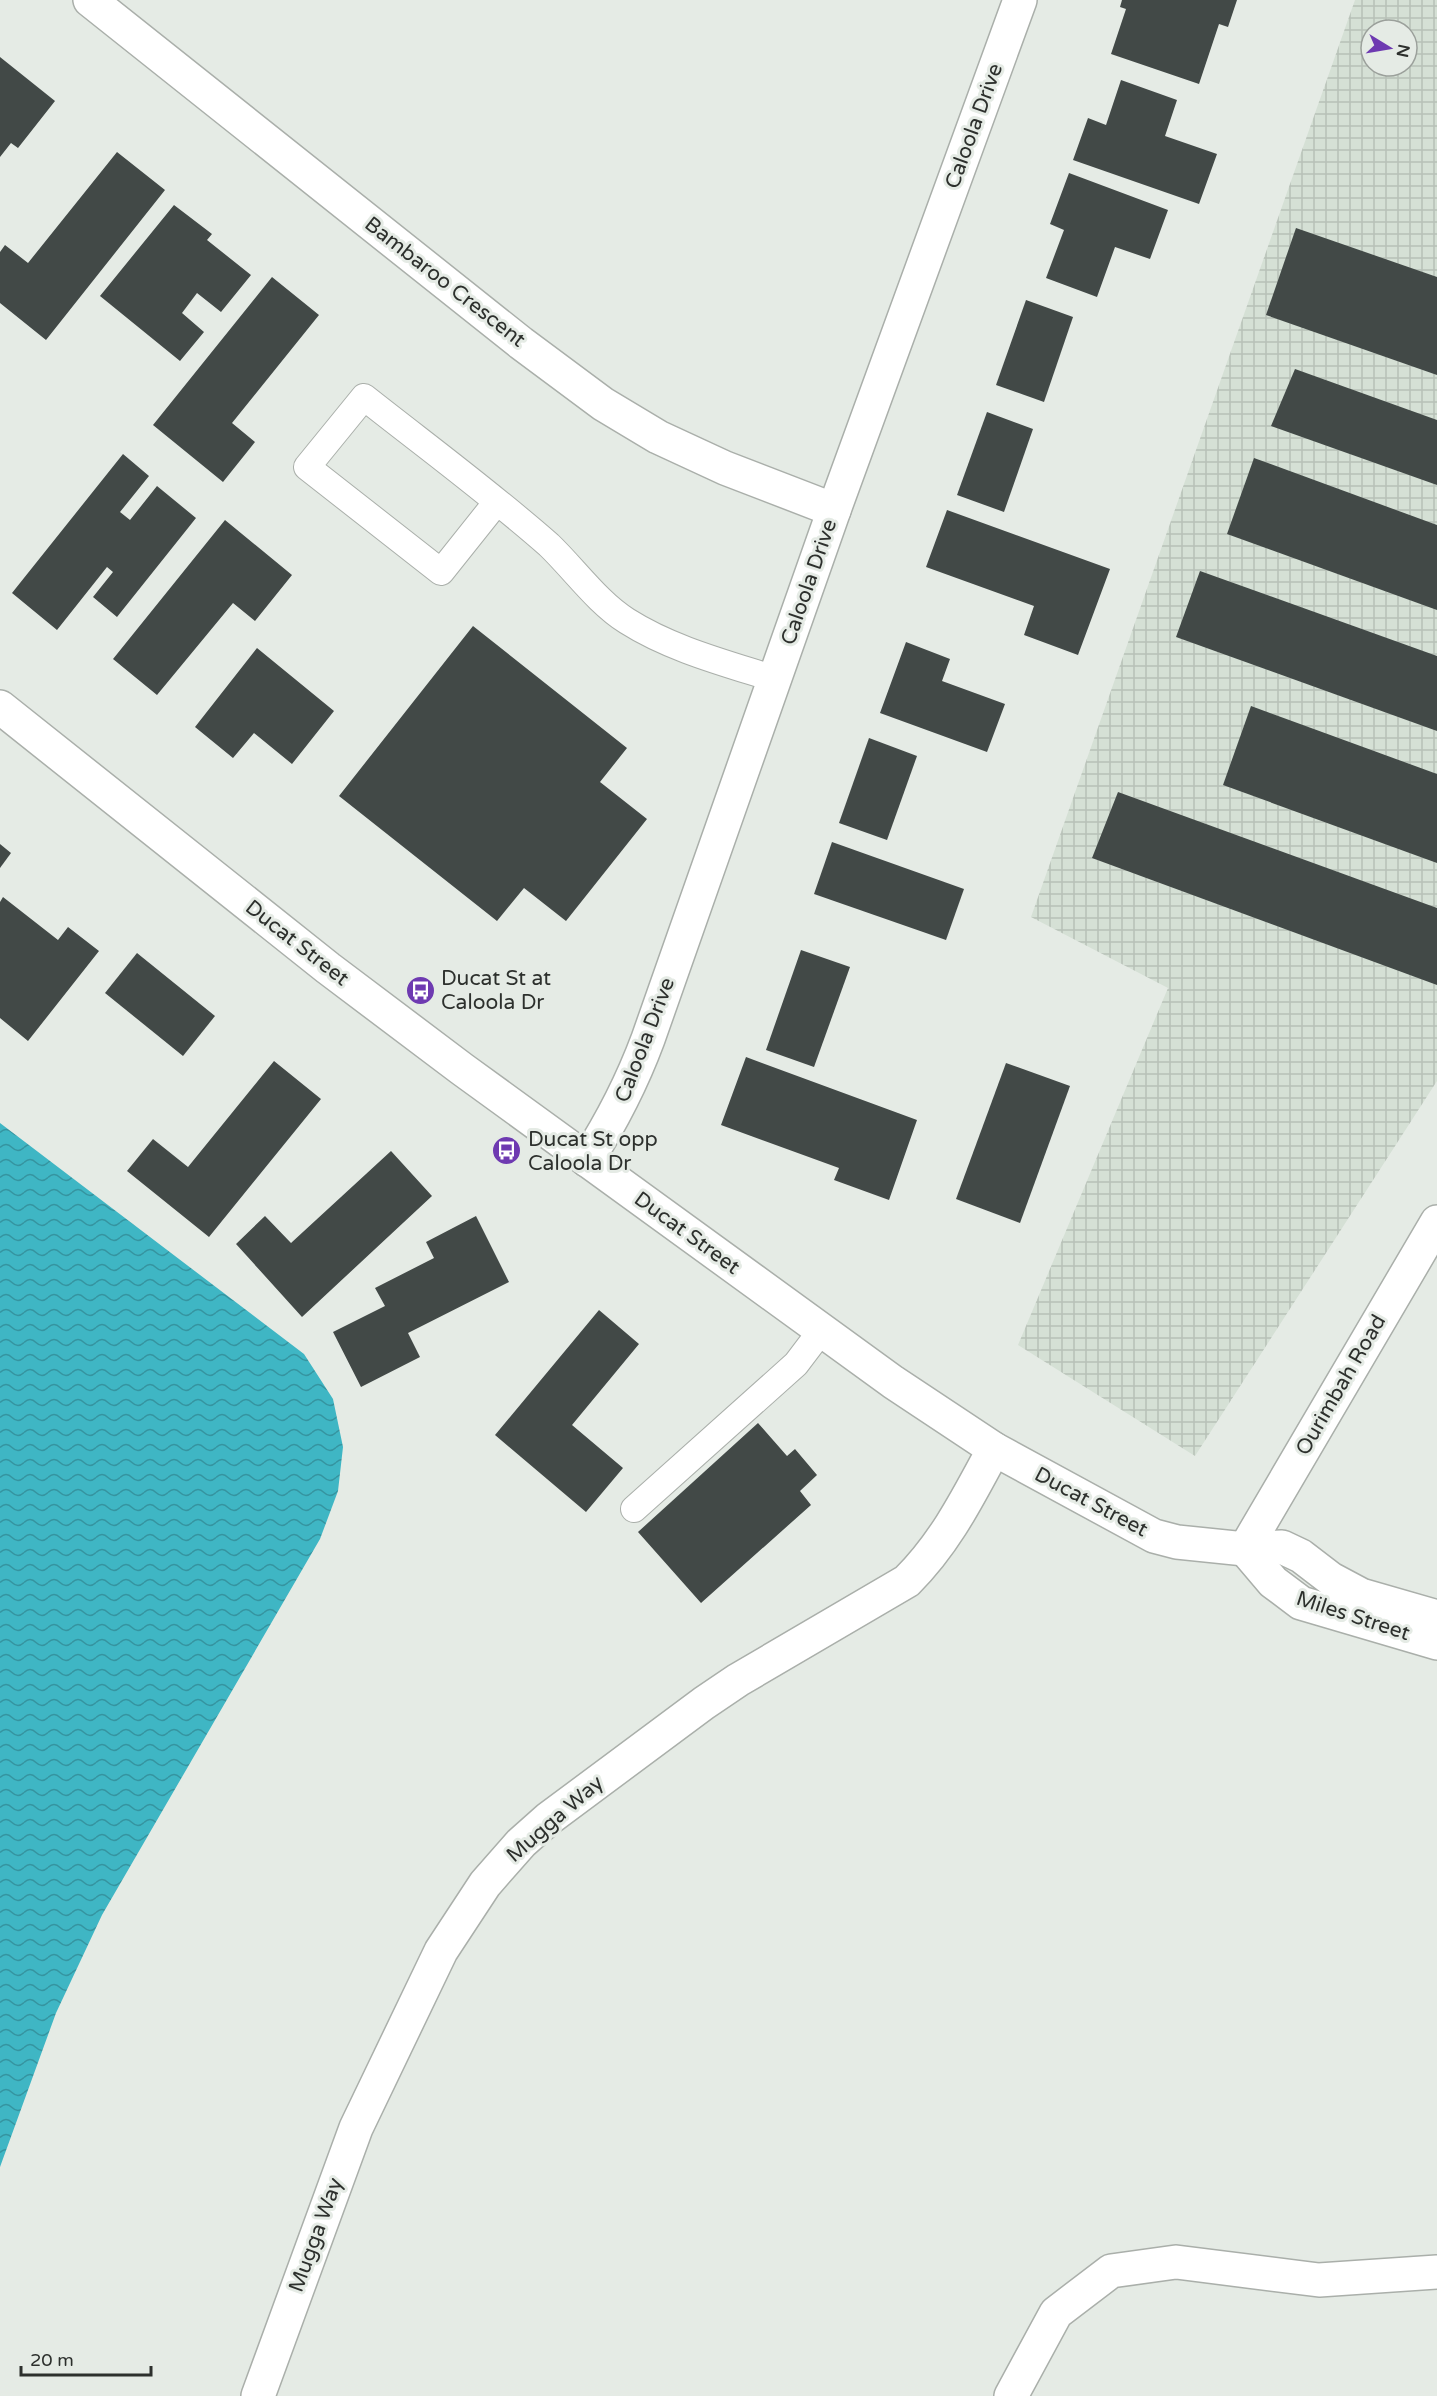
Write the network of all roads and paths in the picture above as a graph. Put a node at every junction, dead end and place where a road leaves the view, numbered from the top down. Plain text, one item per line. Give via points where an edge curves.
1 (90, 0) edge
2 (1020, 0) edge
3 (496, 503) junction
4 (834, 510) junction
5 (775, 679) junction
6 (0, 707) edge
7 (587, 1160) junction
8 (1437, 1222) edge
9 (821, 1331) junction
10 (994, 1449) junction
11 (634, 1509) dead end
12 (1245, 1549) junction
13 (1437, 1617) edge
14 (1437, 1643) edge
15 (1437, 2272) edge
16 (258, 2396) edge
17 (1011, 2396) edge

1 - 4 street, Bambaroo Crescent via 603,404 706,459
2 - 4 street, Caloola Drive
3 - 3 lane via 364,397 307,467 441,572
3 - 5 lane via 549,546 624,620 675,645
4 - 5 street, Caloola Drive
5 - 7 street, Caloola Drive via 636,1070
6 - 7 street, Ducat Street via 328,968
7 - 9 street, Ducat Street
8 - 12 street, Ourimbah Road
9 - 10 street, Ducat Street
9 - 11 lane via 796,1364
10 - 12 street, Ducat Street via 1154,1536
10 - 16 street, Mugga Way via 946,1535 907,1581 738,1680 640,1749 548,1819 485,1884 441,1951 356,2128
12 - 13 street, Miles Street via 1289,1549 1331,1579 1361,1594
12 - 14 street, Miles Street via 1273,1582 1301,1603
15 - 17 street via 1319,2280 1176,2262 1111,2271 1056,2313

